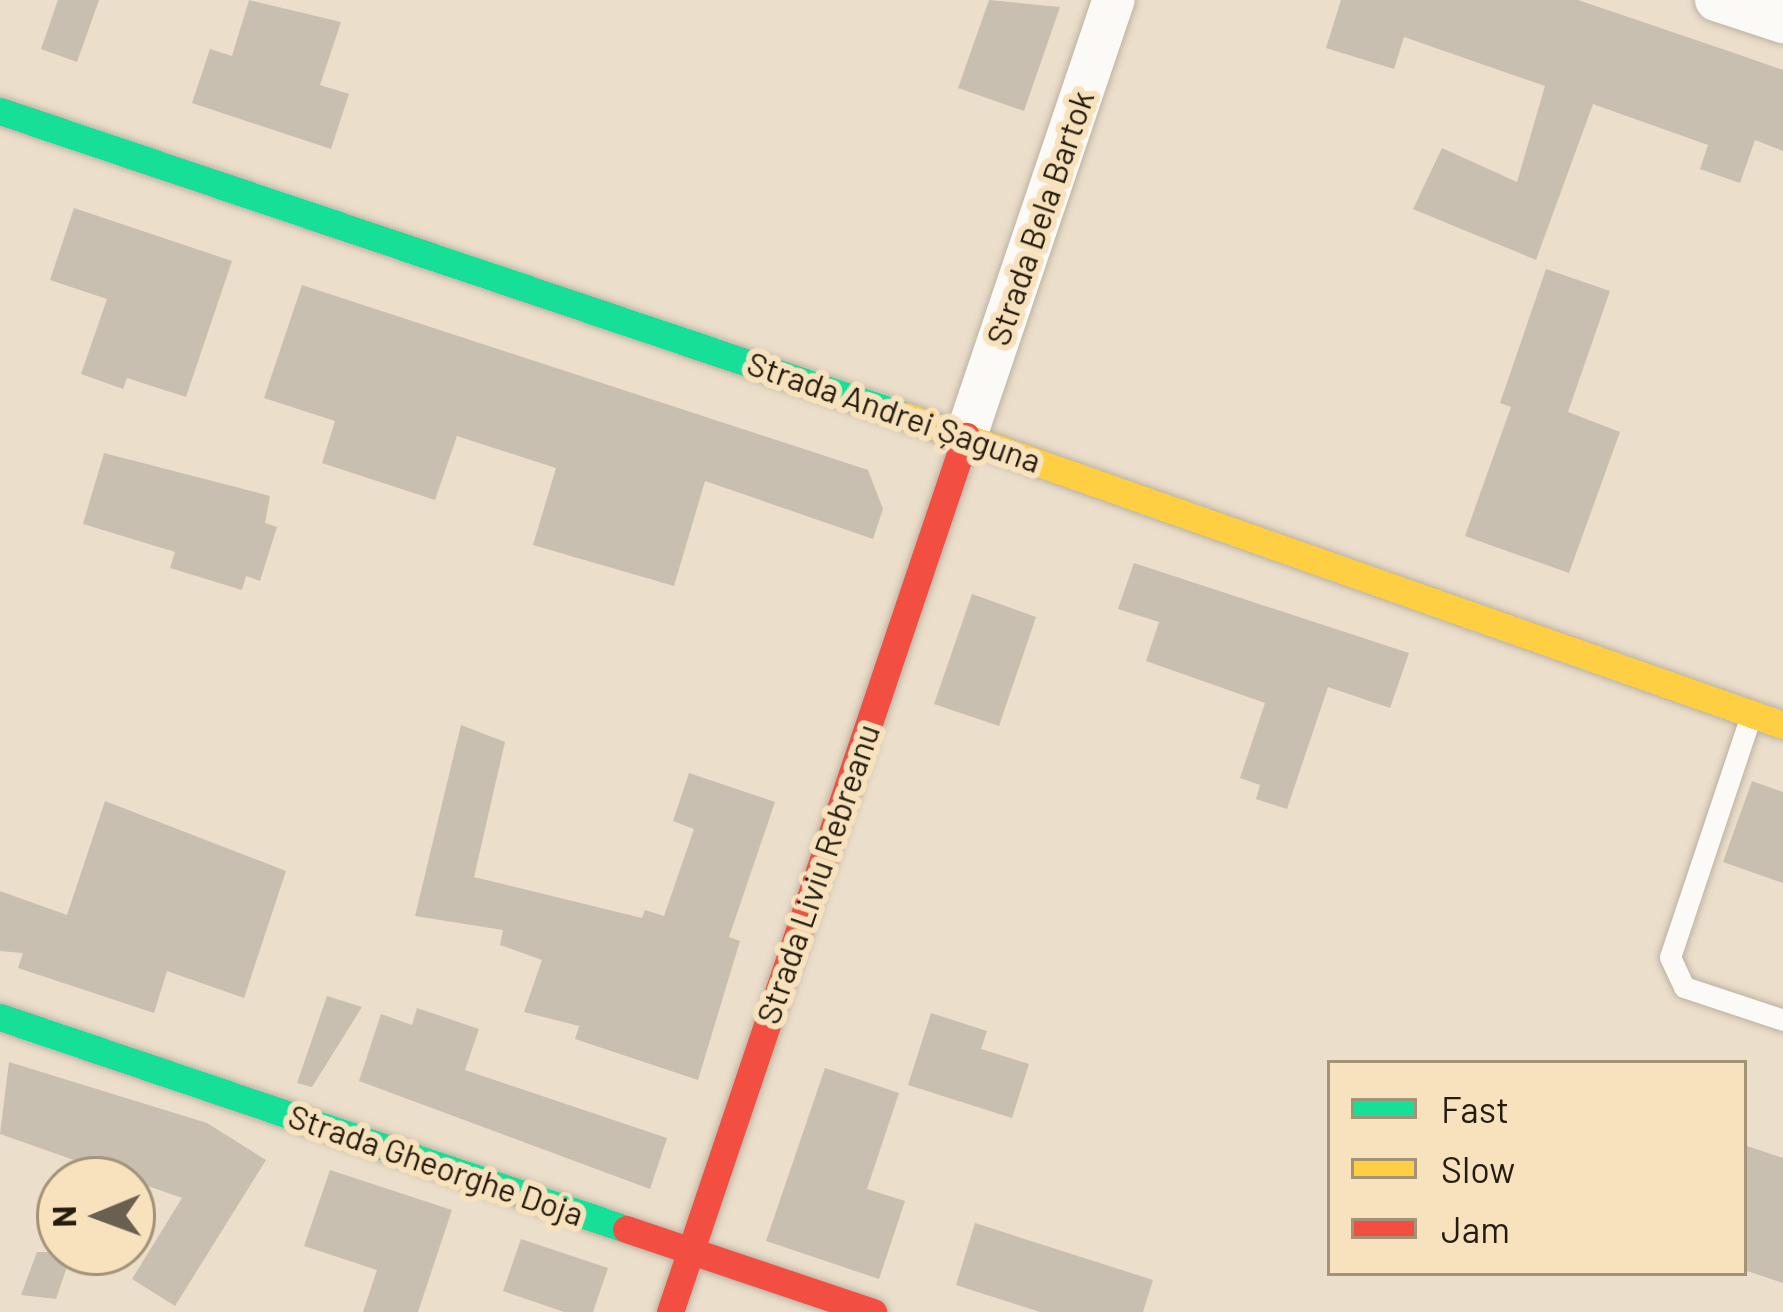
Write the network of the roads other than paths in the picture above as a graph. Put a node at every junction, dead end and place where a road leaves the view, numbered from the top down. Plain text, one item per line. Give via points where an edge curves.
1 (1114, 0) edge
2 (1716, 0) edge
3 (1783, 22) edge
4 (0, 111) edge
5 (966, 436) junction
6 (1751, 714) junction
7 (1783, 725) edge
8 (0, 1017) edge
9 (1783, 1020) edge
10 (691, 1251) junction
11 (670, 1312) edge
12 (873, 1312) edge

1 - 5 street, Strada Bela Bartok
2 - 3 street
4 - 5 main road, Strada Andrei Șaguna
5 - 6 main road, Strada Andrei Șaguna
5 - 10 main road, Strada Liviu Rebreanu
6 - 7 main road, Strada Andrei Șaguna
6 - 9 lane via 1670,957 1684,986
8 - 10 main road, Strada Gheorghe Doja
10 - 11 main road, Strada Liviu Rebreanu
10 - 12 main road, Strada Gheorghe Doja

